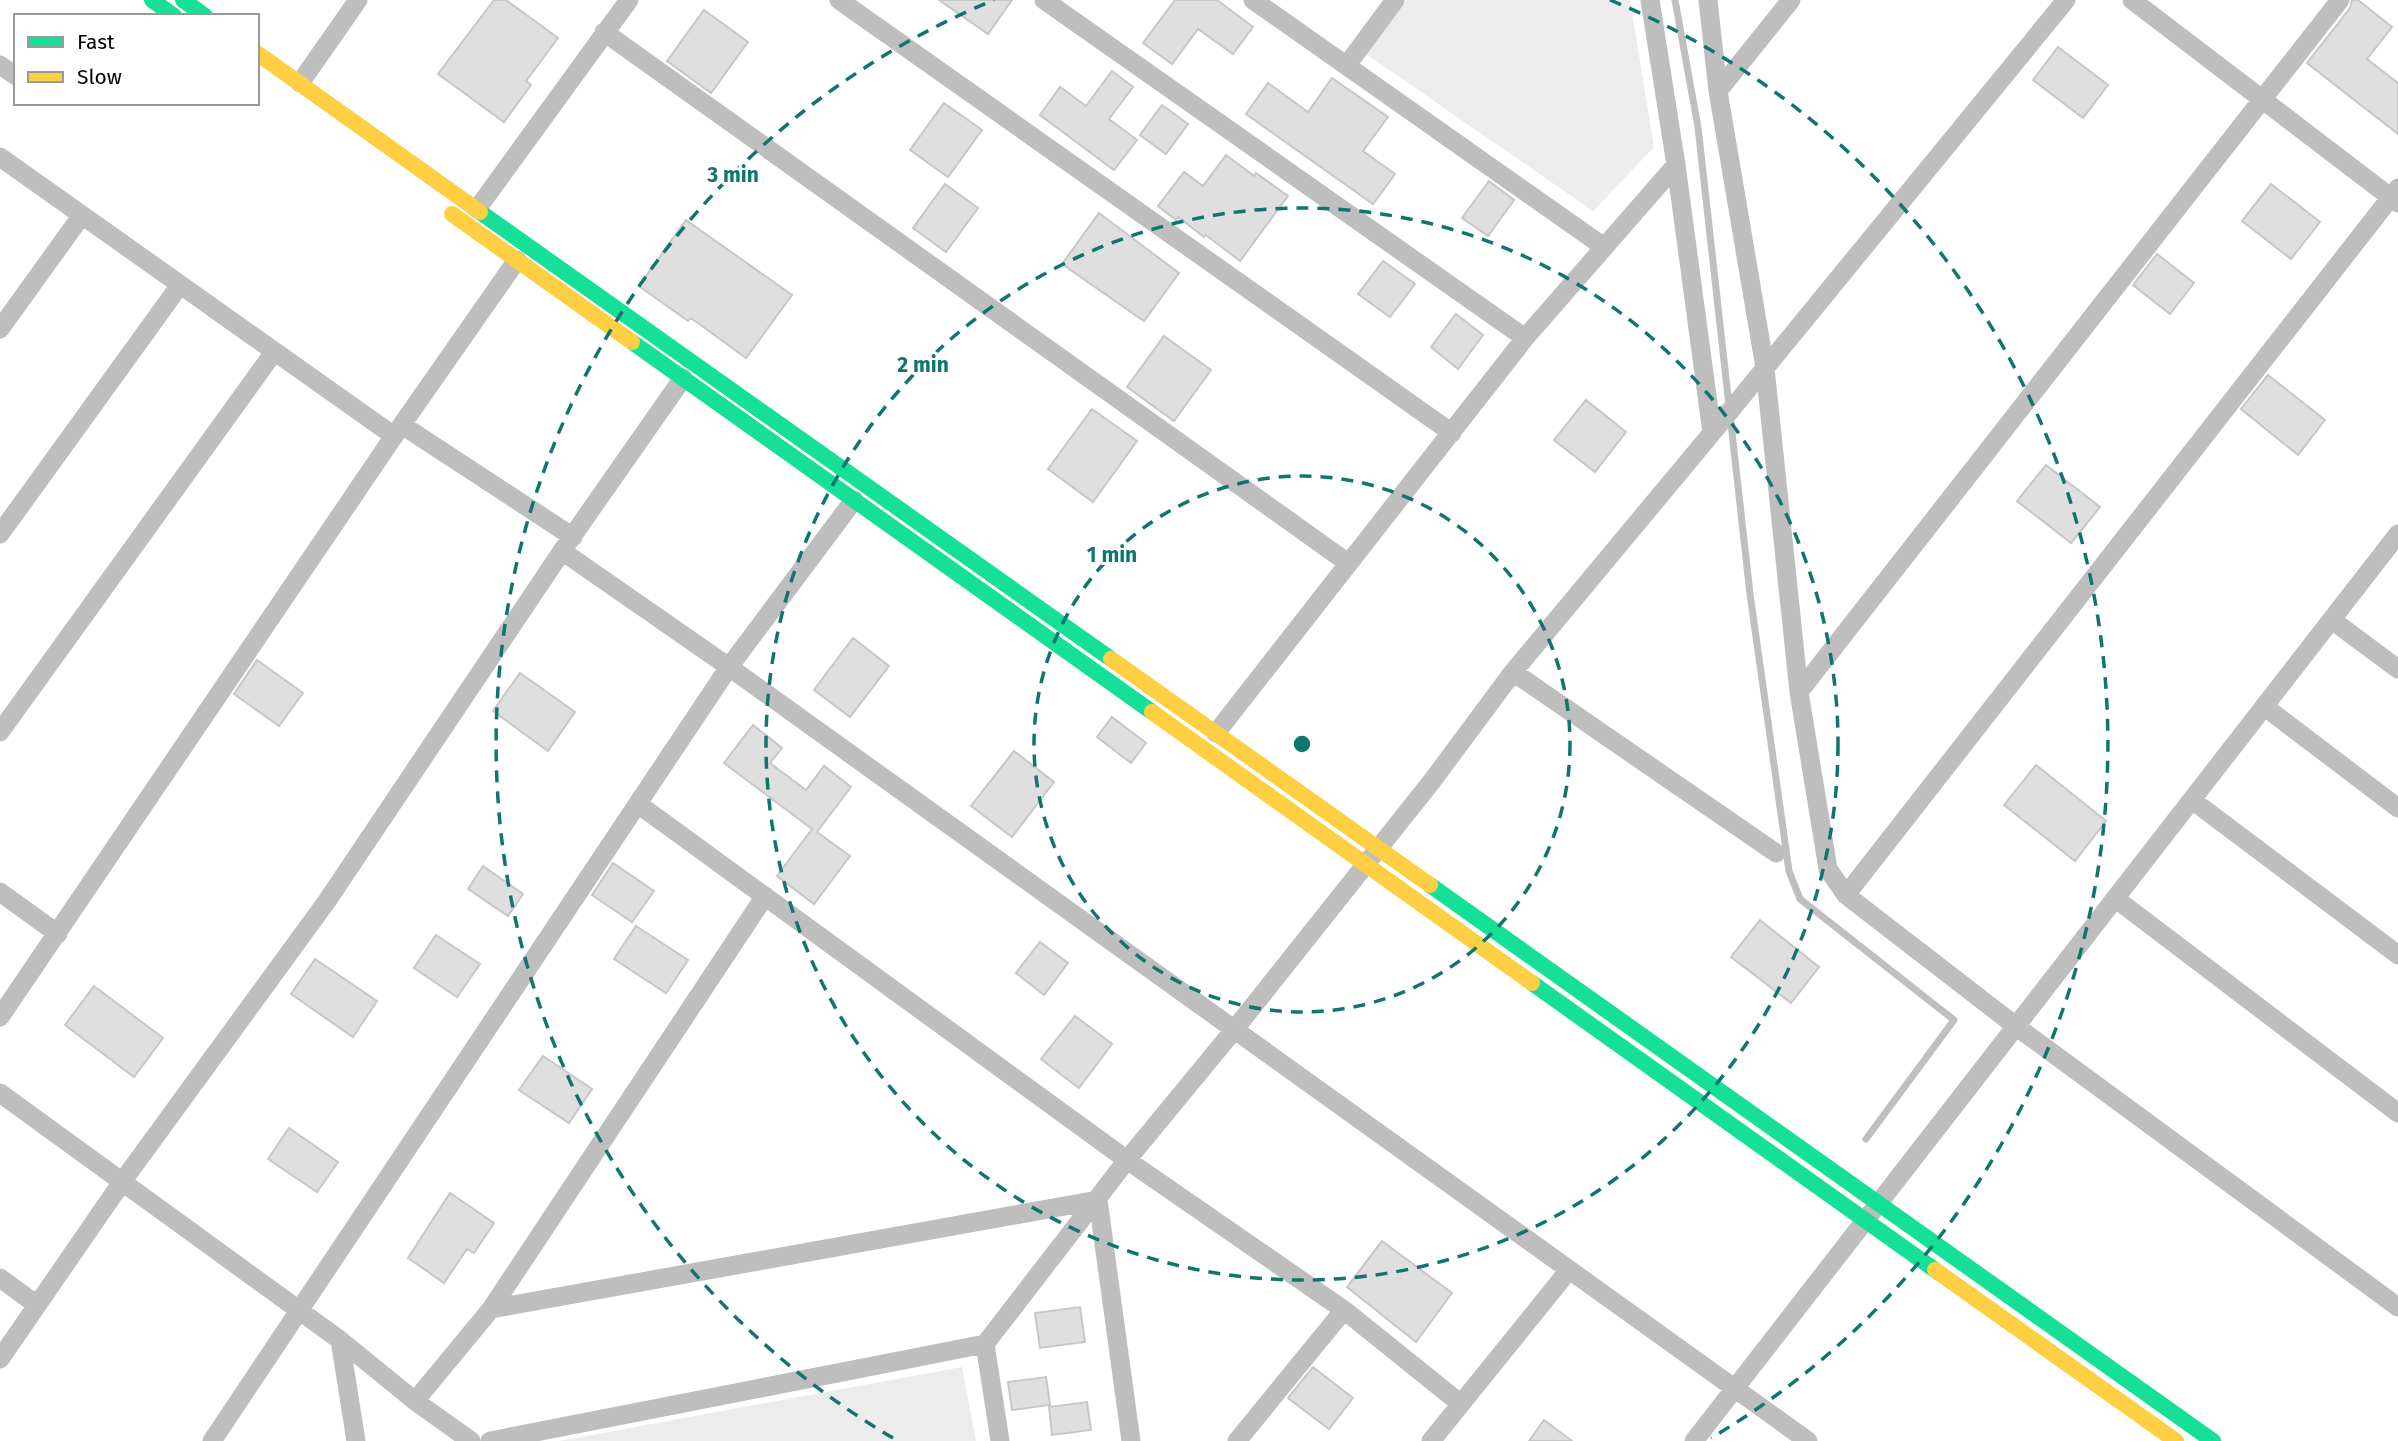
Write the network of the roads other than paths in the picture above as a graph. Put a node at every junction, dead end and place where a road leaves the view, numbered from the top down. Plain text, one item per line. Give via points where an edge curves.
1 (152, 0) edge
2 (183, 0) edge
3 (358, 0) edge
4 (629, 0) edge
5 (839, 0) edge
6 (1044, 0) edge
7 (1253, 0) edge
8 (1395, 0) edge
9 (1650, 0) edge
10 (1708, 0) edge
11 (1791, 0) edge
12 (2066, 0) edge
13 (2132, 0) edge
14 (2340, 0) edge
15 (171, 14) edge
16 (202, 14) edge
17 (604, 32) junction
18 (259, 54) edge
19 (1347, 65) junction
20 (300, 83) junction
21 (1718, 92) junction
22 (2263, 100) junction
23 (0, 157) edge
24 (1676, 165) junction
25 (2396, 196) edge
26 (438, 204) dead end
27 (477, 209) junction
28 (82, 215) junction
29 (1604, 247) junction
30 (517, 260) junction
31 (180, 285) junction
32 (0, 329) edge
33 (1525, 338) junction
34 (274, 352) junction
35 (1765, 368) junction
36 (683, 378) junction
37 (398, 430) junction
38 (1452, 433) junction
39 (1712, 433) junction
40 (854, 500) junction
41 (0, 534) edge
42 (2398, 534) edge
43 (567, 544) junction
44 (1348, 563) junction
45 (2332, 620) junction
46 (729, 667) junction
47 (2398, 669) edge
48 (1513, 672) junction
49 (1799, 692) junction
50 (2265, 707) junction
51 (0, 732) edge
52 (1216, 733) junction
53 (2192, 800) junction
54 (638, 804) junction
55 (2398, 808) edge
56 (1378, 848) junction
57 (1776, 853) dead end
58 (1365, 864) junction
59 (0, 892) edge
60 (1846, 895) junction
61 (765, 896) junction
62 (2116, 899) junction
63 (58, 934) junction
64 (2398, 955) edge
65 (0, 1017) edge
66 (2017, 1027) junction
67 (1234, 1030) junction
68 (0, 1093) edge
69 (2398, 1113) edge
70 (1127, 1160) junction
71 (122, 1182) junction
72 (1098, 1199) junction
73 (1880, 1204) junction
74 (1867, 1221) junction
75 (1569, 1270) junction
76 (0, 1278) edge
77 (37, 1304) junction
78 (2398, 1307) edge
79 (491, 1309) junction
80 (1344, 1310) junction
81 (299, 1311) junction
82 (340, 1339) junction
83 (985, 1344) junction
84 (0, 1359) edge
85 (1734, 1390) junction
86 (415, 1401) junction
87 (1461, 1404) junction
88 (212, 1441) edge
89 (356, 1441) edge
90 (471, 1441) edge
91 (490, 1441) edge
92 (1000, 1441) edge
93 (1131, 1441) edge
94 (1237, 1441) edge
95 (1432, 1441) edge
96 (1694, 1441) edge
97 (1808, 1441) edge
98 (2176, 1441) edge
99 (2213, 1441) edge

1 - 15 street
2 - 16 street
3 - 20 street
4 - 17 street
5 - 38 street
6 - 33 street
7 - 19 street
8 - 19 street
9 - 24 street
10 - 21 street
11 - 21 street
12 - 35 street
13 - 22 street
14 - 22 street
17 - 27 street
17 - 44 street
18 - 20 street
19 - 29 street
20 - 27 street
21 - 35 street
22 - 25 street
22 - 49 street
23 - 28 street
24 - 29 street
24 - 39 street
25 - 60 street
26 - 30 street
27 - 52 street
28 - 31 street
28 - 32 street
29 - 33 street
30 - 36 street
30 - 37 street
31 - 34 street
31 - 41 street
33 - 38 street
34 - 37 street
34 - 51 street
35 - 39 street
35 - 49 street
36 - 40 street
36 - 43 street
37 - 43 street
37 - 63 street
38 - 44 street
39 - 48 street
40 - 46 street
40 - 58 street
42 - 45 street
43 - 46 street
43 - 71 street via 327,901
44 - 52 street
45 - 47 street
45 - 50 street
46 - 54 street
46 - 67 street
48 - 56 street
48 - 57 street
49 - 60 street via 1828,869
50 - 53 street
50 - 55 street
52 - 56 street
53 - 62 street
53 - 64 street
54 - 61 street
54 - 81 street
56 - 58 street
56 - 73 street
58 - 67 street
58 - 74 street
59 - 63 street
60 - 66 street
61 - 70 street
61 - 79 street
62 - 66 street
62 - 69 street
63 - 65 street
66 - 73 street
66 - 78 street
67 - 70 street
67 - 75 street
68 - 71 street
70 - 72 street
70 - 80 street
71 - 77 street
71 - 81 street
72 - 79 street
72 - 83 street
72 - 93 street
73 - 74 street
73 - 99 street
74 - 85 street
74 - 98 street
75 - 85 street
75 - 87 street
76 - 77 street
77 - 84 street
79 - 86 street
80 - 87 street
80 - 94 street
81 - 82 street
81 - 88 street
82 - 86 street
82 - 89 street
83 - 91 street
83 - 92 street
85 - 96 street
85 - 97 street
86 - 90 street
87 - 95 street

